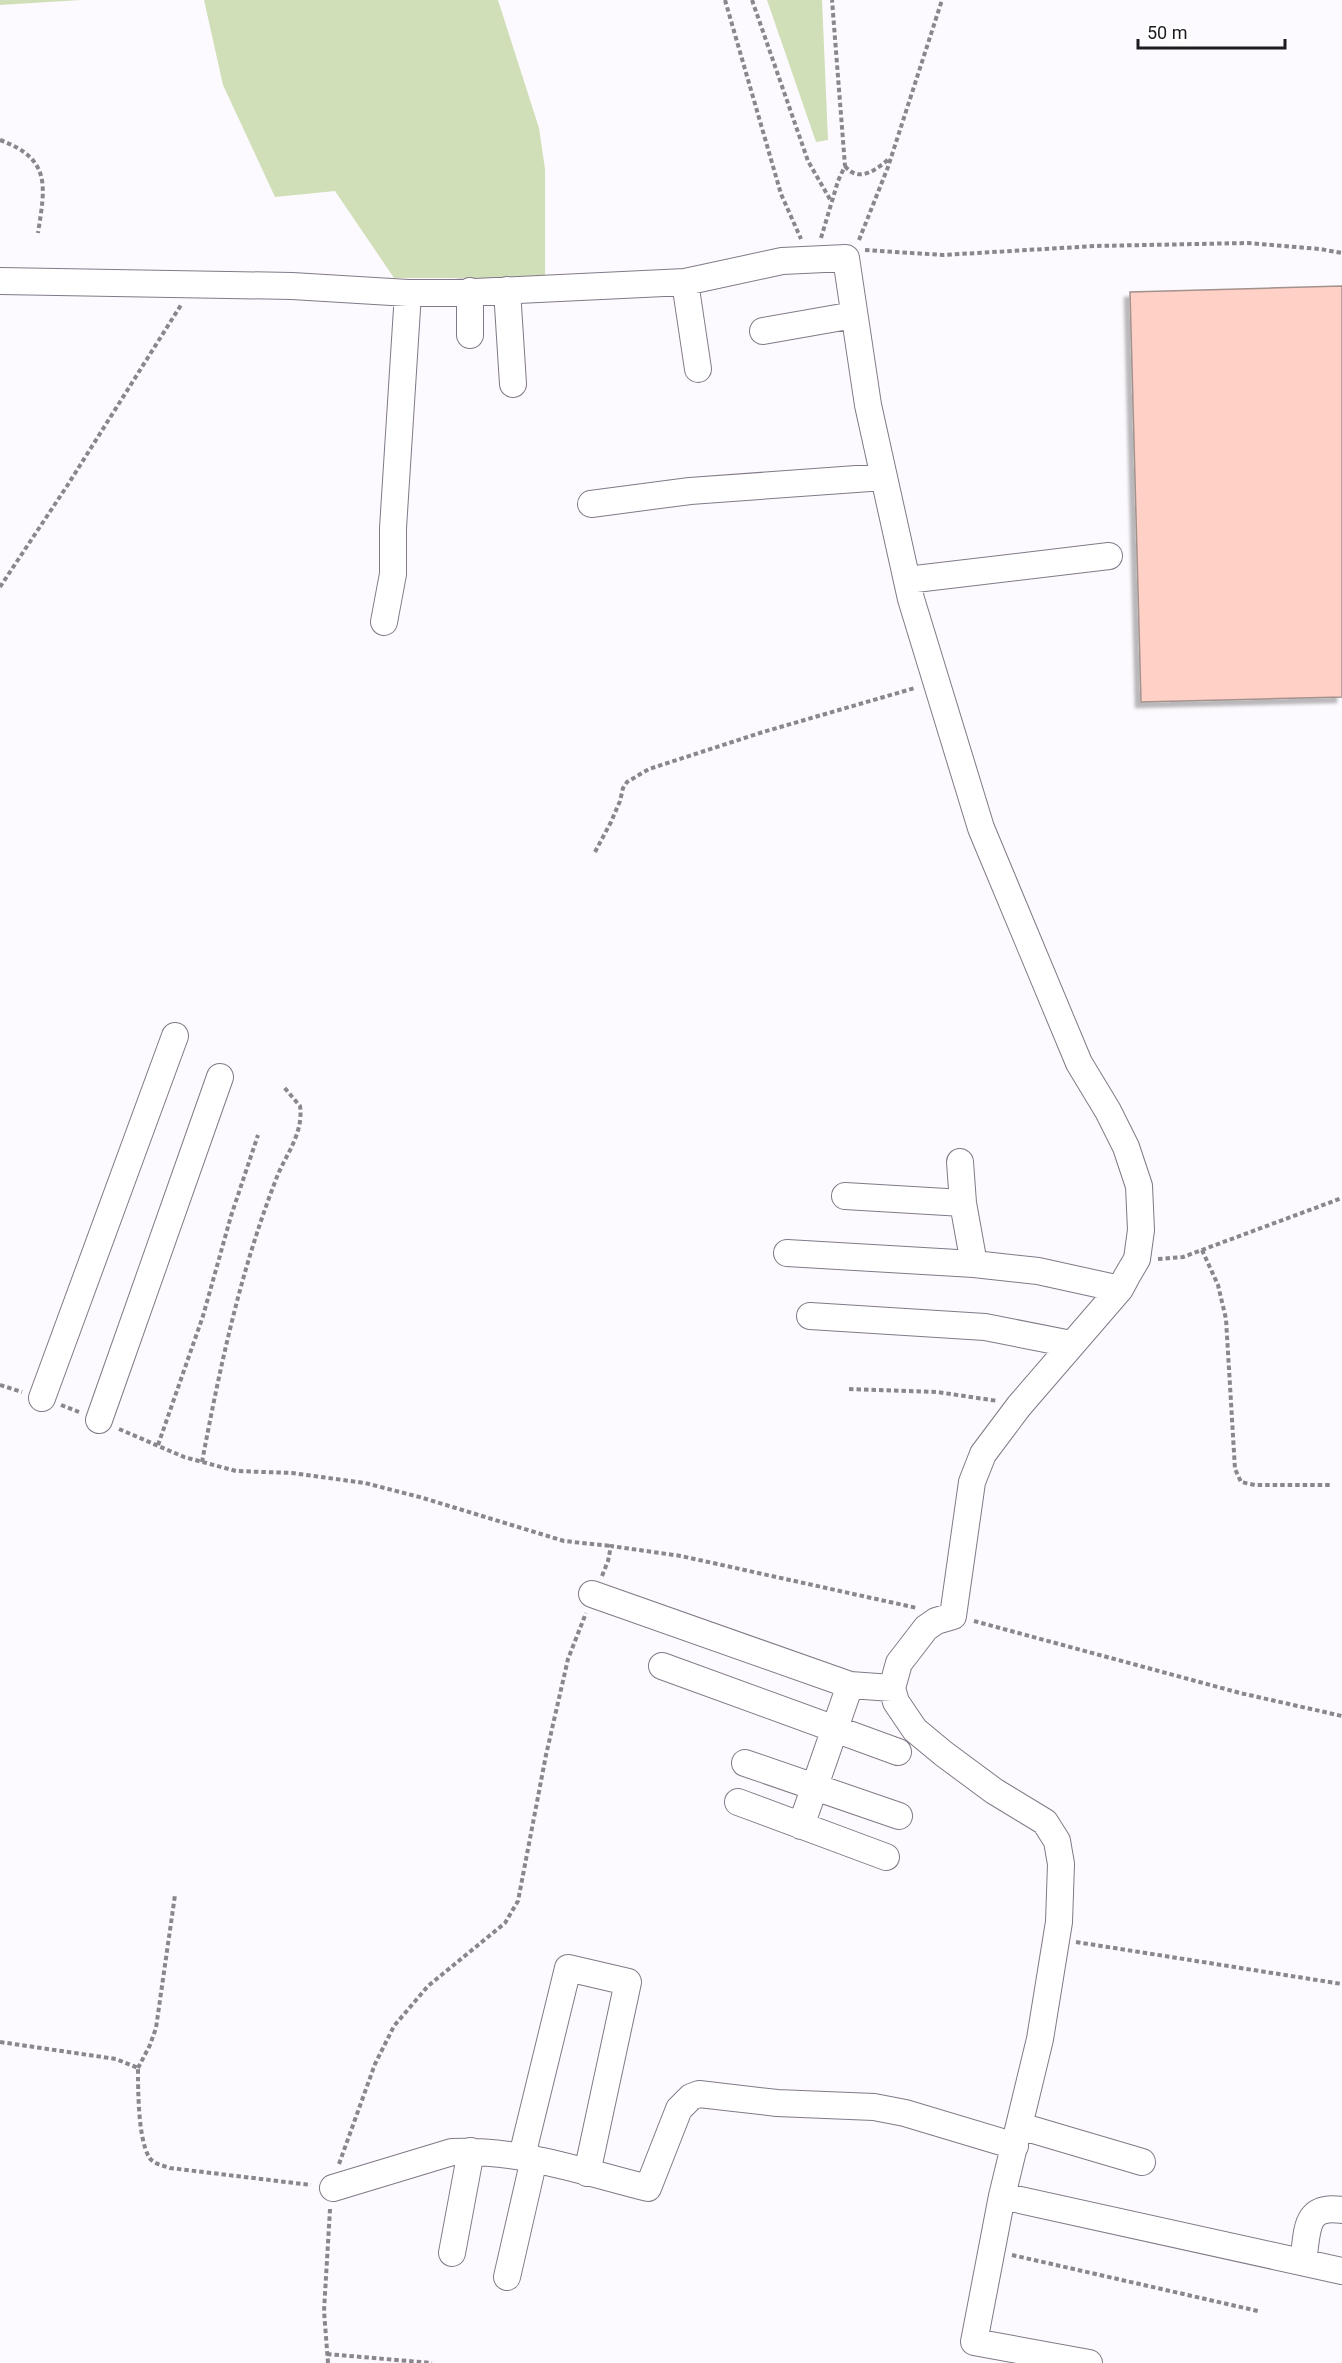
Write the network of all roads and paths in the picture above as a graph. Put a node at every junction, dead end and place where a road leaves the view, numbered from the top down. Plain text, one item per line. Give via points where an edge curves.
1 (725, 0) edge
2 (752, 0) edge
3 (832, 0) edge
4 (942, 0) edge
5 (0, 140) edge
6 (892, 156) junction
7 (845, 166) junction
8 (831, 202) junction
9 (38, 233) dead end
10 (1342, 253) edge
11 (808, 254) junction
12 (0, 281) edge
13 (685, 282) junction
14 (194, 284) junction
15 (507, 290) junction
16 (470, 291) junction
17 (408, 293) junction
18 (854, 315) junction
19 (763, 331) dead end
20 (470, 335) dead end
21 (698, 369) dead end
22 (513, 384) dead end
23 (884, 477) junction
24 (591, 504) dead end
25 (1109, 556) dead end
26 (907, 580) junction
27 (0, 587) edge
28 (384, 622) dead end
29 (936, 682) junction
30 (595, 852) dead end
31 (175, 1036) dead end
32 (220, 1077) dead end
33 (283, 1086) dead end
34 (258, 1135) dead end
35 (960, 1162) dead end
36 (845, 1196) dead end
37 (1342, 1198) edge
38 (963, 1203) junction
39 (1202, 1250) junction
40 (787, 1253) dead end
41 (1137, 1259) junction
42 (974, 1264) junction
43 (1120, 1289) junction
44 (810, 1316) dead end
45 (1071, 1344) junction
46 (849, 1389) dead end
47 (42, 1398) joint
48 (1019, 1406) junction
49 (99, 1420) junction
50 (158, 1445) junction
51 (202, 1462) junction
52 (1330, 1485) dead end
53 (611, 1546) junction
54 (592, 1594) junction
55 (919, 1609) dead end
56 (953, 1616) junction
57 (662, 1666) dead end
58 (850, 1685) junction
59 (892, 1688) junction
60 (1342, 1716) edge
61 (835, 1729) junction
62 (898, 1752) dead end
63 (745, 1763) dead end
64 (815, 1787) junction
65 (738, 1803) dead end
66 (899, 1816) dead end
67 (801, 1826) junction
68 (886, 1857) dead end
69 (175, 1895) dead end
70 (1057, 1939) junction
71 (1342, 1984) edge
72 (0, 2042) edge
73 (138, 2068) junction
74 (1018, 2136) junction
75 (471, 2151) junction
76 (528, 2158) junction
77 (1142, 2162) dead end
78 (587, 2173) junction
79 (333, 2188) junction
80 (1002, 2196) junction
81 (1342, 2210) edge
82 (991, 2250) junction
83 (453, 2253) dead end
84 (1302, 2262) junction
85 (1342, 2271) edge
86 (507, 2277) dead end
87 (1258, 2311) dead end
88 (327, 2354) junction
89 (328, 2363) edge
90 (432, 2363) edge
91 (1089, 2363) edge

1 - 11 path via 780,194
2 - 8 path via 808,161
3 - 7 path
4 - 6 path
5 - 9 path via 33,158 40,171 43,195
6 - 7 path via 868,173 858,175
6 - 10 path via 855,249 943,255 1095,246 1248,243
7 - 8 path
8 - 11 path via 820,240
11 - 13 street
11 - 18 street via 846,258
12 - 14 street
13 - 15 street
13 - 21 street
14 - 17 street
14 - 27 path
15 - 16 street
15 - 22 street
16 - 17 street
16 - 20 street
17 - 28 street via 393,574
18 - 19 street
18 - 23 street
23 - 24 street via 690,491
23 - 26 street
25 - 26 street
26 - 29 street
29 - 30 path via 649,769 623,788
29 - 41 street via 981,828 1079,1063 1126,1148 1139,1186 1141,1230
31 - 47 street
32 - 49 street
33 - 51 path via 300,1106 300,1129 276,1180 240,1285
34 - 50 path via 203,1316
35 - 38 street
36 - 38 street
37 - 39 path
38 - 42 street
39 - 41 path via 1183,1257
39 - 52 path via 1218,1285 1226,1319 1235,1470 1240,1482
40 - 42 street
41 - 43 street
42 - 43 street via 1038,1271
43 - 45 street
44 - 45 street via 985,1327
45 - 48 street
46 - 48 path via 937,1392
47 - 49 path
48 - 56 street via 983,1454 972,1482
49 - 50 path
50 - 51 path
51 - 53 path via 236,1471 292,1473 365,1483 564,1541
53 - 54 path
53 - 55 path via 681,1556
54 - 58 street
54 - 79 path via 568,1659 518,1900 505,1923 428,1986 394,2026 375,2064
56 - 59 street via 926,1628 899,1663
56 - 60 path via 1240,1693
57 - 61 street
58 - 59 street
58 - 61 street
59 - 70 street via 896,1702 915,1730 994,1791 1045,1822 1057,1841 1061,1864
61 - 62 street
61 - 64 street
63 - 64 street
64 - 66 street
64 - 67 street
65 - 67 street
67 - 68 street
69 - 73 path via 156,2028
70 - 71 path
70 - 74 street
72 - 73 path via 116,2059
73 - 79 path via 138,2100 145,2141 155,2163
74 - 77 street
74 - 78 street via 874,2108 699,2094 679,2109 648,2188
74 - 80 street
75 - 76 street
75 - 79 street via 452,2152
75 - 83 street
76 - 78 street
76 - 78 street via 568,1968 628,1982
76 - 86 street
79 - 88 path via 324,2312
80 - 82 street
80 - 84 street
81 - 84 street via 1322,2209 1315,2213
82 - 87 path
82 - 91 street via 974,2342
84 - 85 street
88 - 89 path
88 - 90 path

